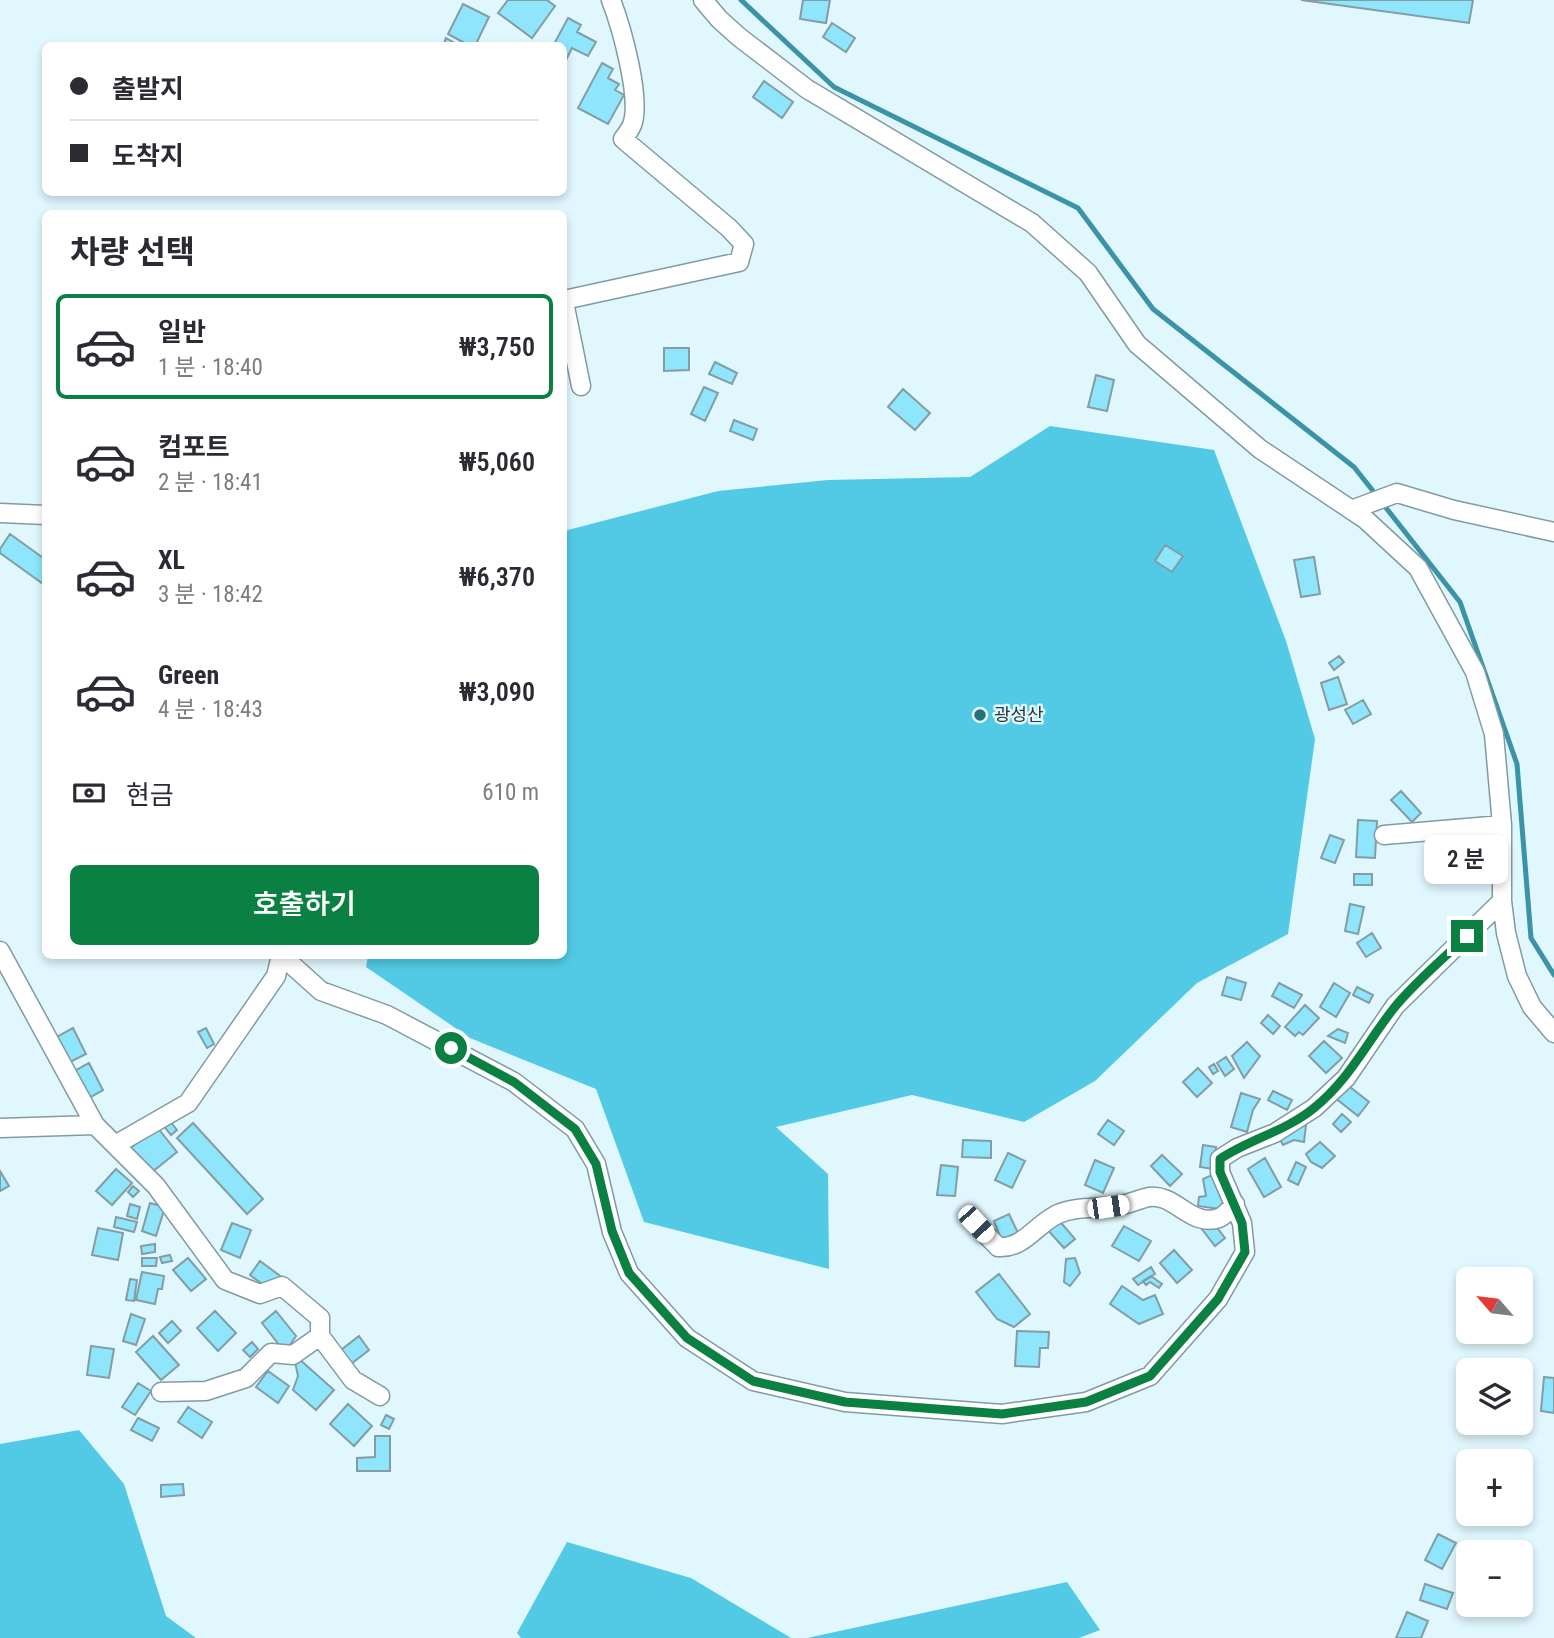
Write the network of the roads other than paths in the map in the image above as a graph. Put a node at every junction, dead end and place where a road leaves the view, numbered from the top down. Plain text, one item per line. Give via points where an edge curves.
1 (611, 0) edge
2 (703, 0) edge
3 (567, 300) edge
4 (567, 316) edge
5 (581, 386) dead end
6 (1351, 510) junction
7 (0, 513) edge
8 (42, 515) edge
9 (1554, 532) edge
10 (1502, 825) junction
11 (1384, 835) dead end
12 (1502, 901) junction
13 (0, 951) edge
14 (280, 959) edge
15 (284, 959) edge
16 (1554, 1033) edge
17 (95, 1125) junction
18 (0, 1128) edge
19 (115, 1145) junction
20 (1236, 1204) junction
21 (976, 1224) dead end
22 (320, 1336) junction
23 (161, 1392) dead end
24 (380, 1396) dead end

1 - 3 street via 623,30 633,84 633,122 624,139 744,244 739,262
2 - 6 street via 739,37 797,82 1032,223 1088,273 1137,344 1260,450
4 - 5 street
6 - 9 street via 1397,493
6 - 10 street via 1418,568 1475,672 1494,734
7 - 8 street
10 - 11 street
10 - 12 street
12 - 16 street via 1517,976 1532,1007
12 - 20 street via 1395,1006 1346,1078 1314,1108 1220,1159 1220,1172
13 - 17 street
14 - 19 street via 276,976 188,1103
15 - 20 street via 321,991 387,1014 514,1082 575,1129 596,1164 612,1231 629,1273 687,1338 753,1381 845,1402 1002,1414 1086,1402 1150,1376 1218,1299 1245,1252
17 - 18 street
17 - 19 street
19 - 22 street via 156,1186 225,1280 260,1294 282,1286 320,1318
20 - 21 street via 1220,1218 1199,1219 1166,1199 1151,1197 1123,1205 1086,1207 1059,1213 1009,1248 998,1247
22 - 23 street via 293,1355 271,1353 246,1378 206,1391
22 - 24 street via 353,1380

